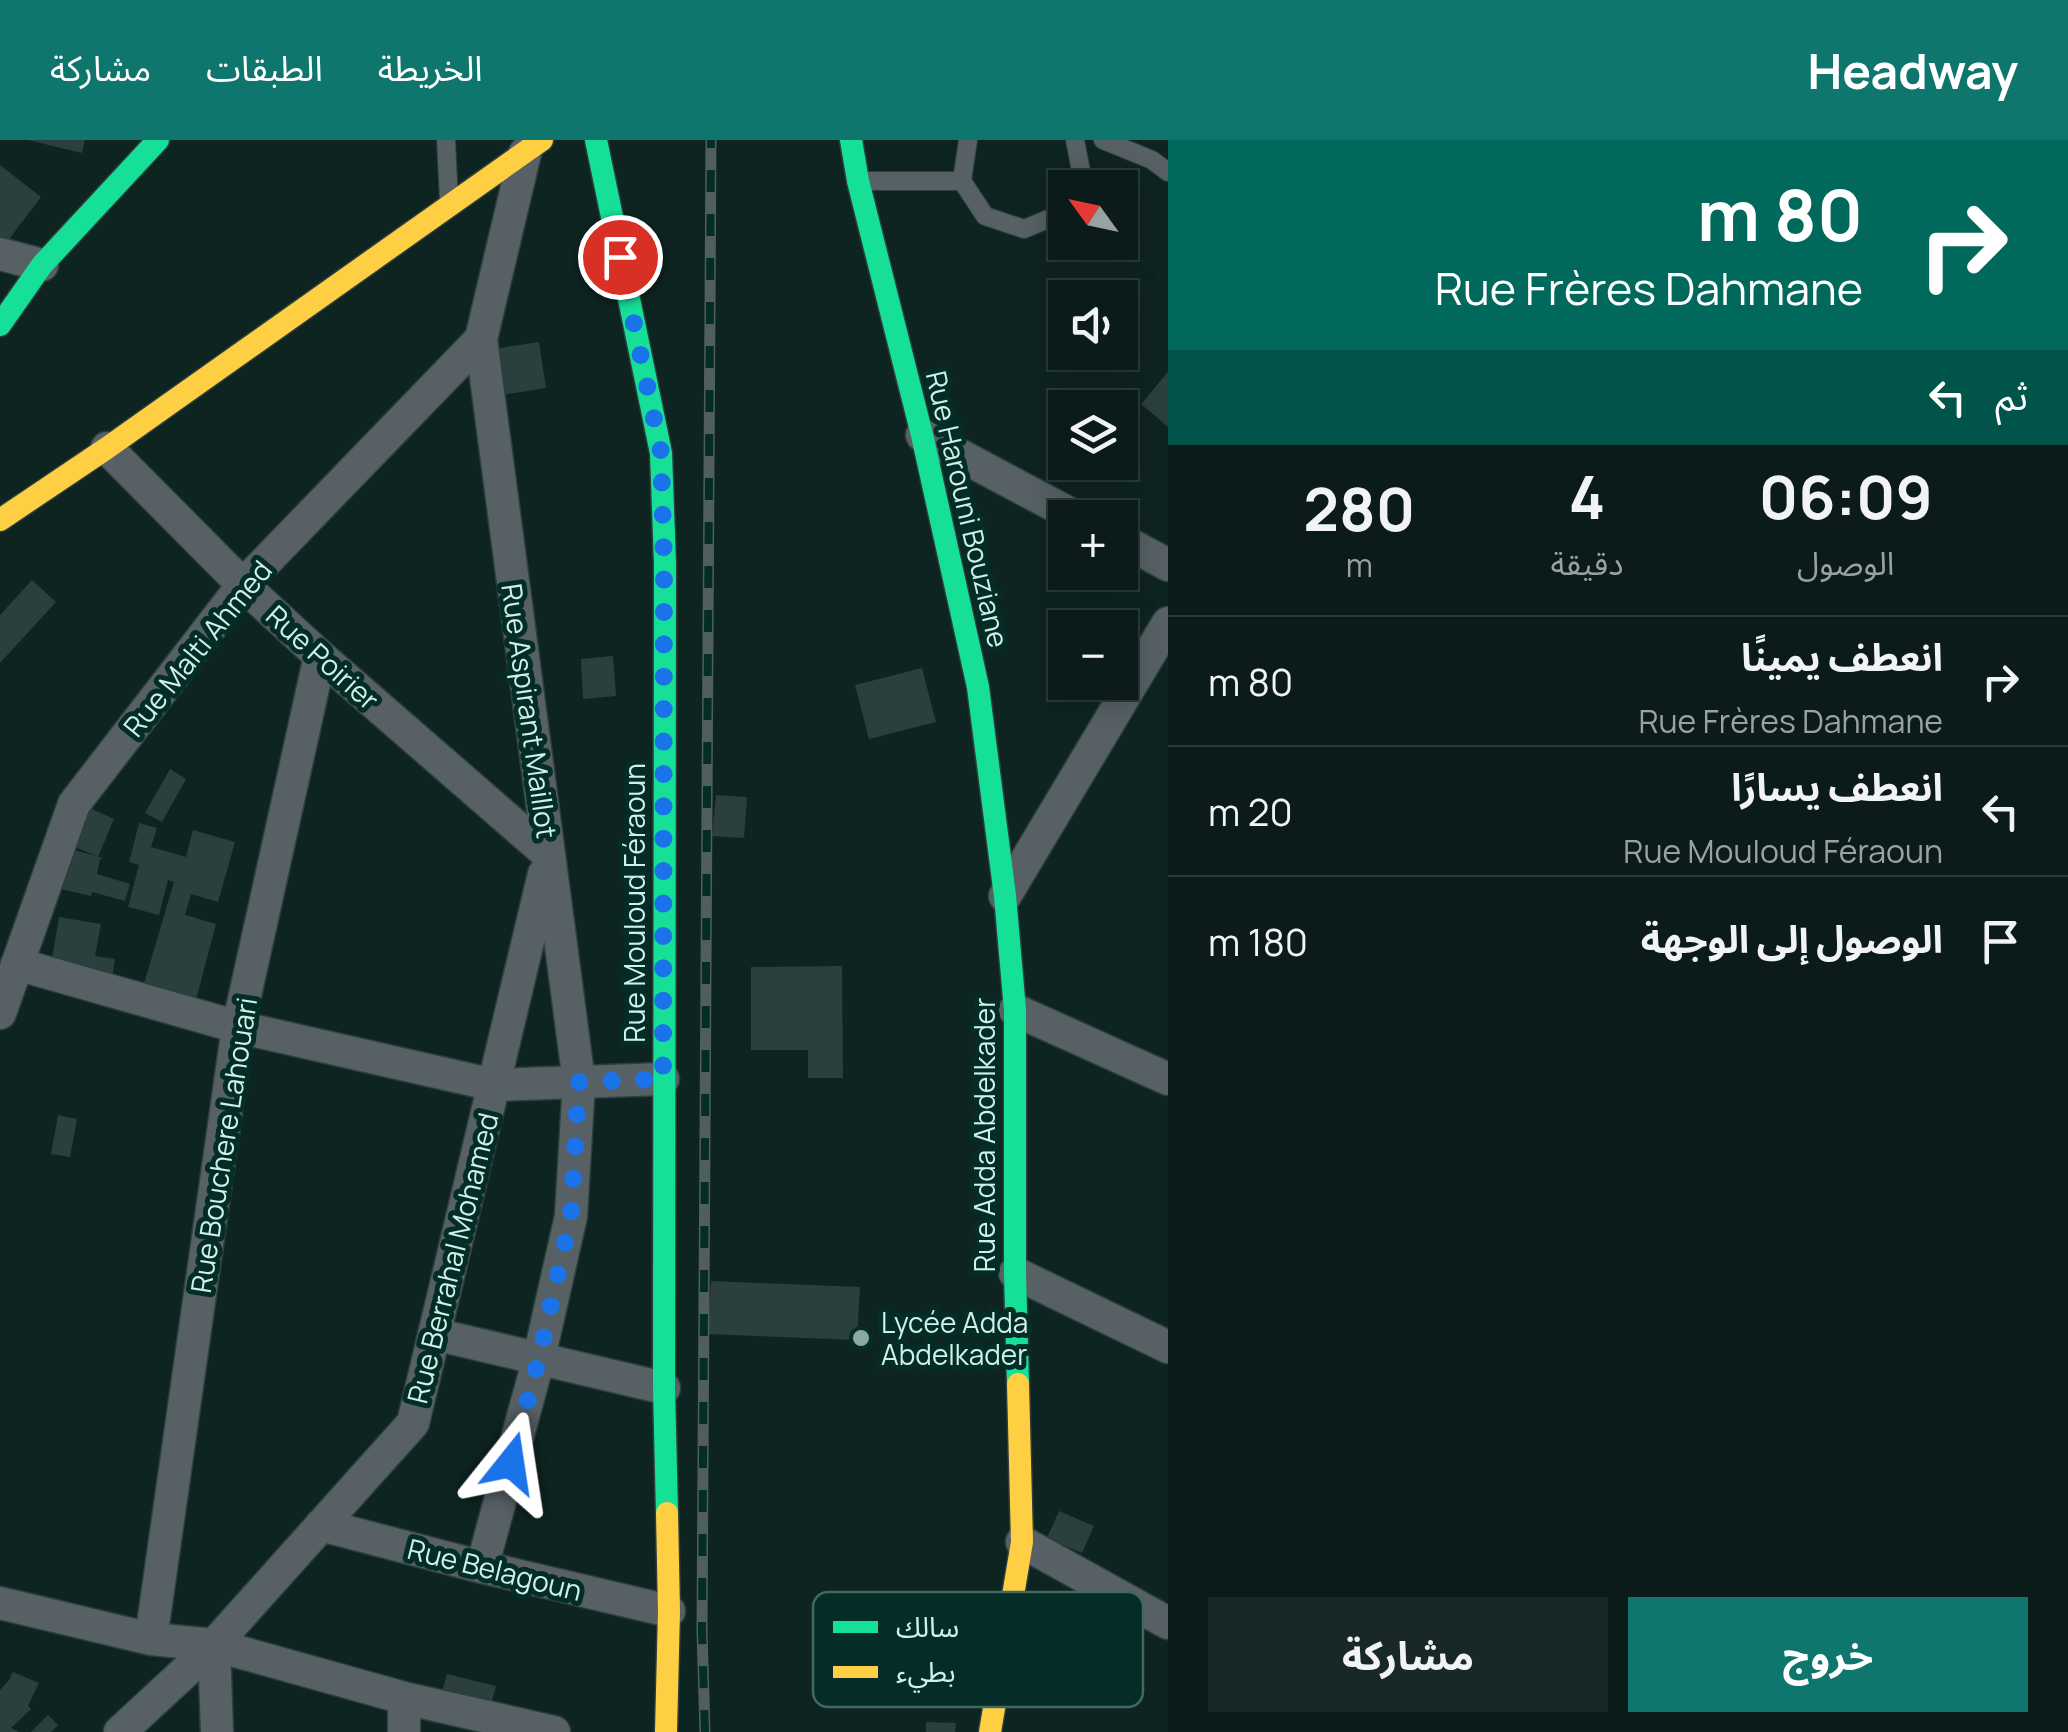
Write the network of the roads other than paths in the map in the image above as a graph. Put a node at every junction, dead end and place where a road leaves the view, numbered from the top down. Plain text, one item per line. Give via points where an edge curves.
1 (158, 140) edge
2 (446, 140) edge
3 (596, 140) edge
4 (851, 140) edge
5 (968, 140) edge
6 (1075, 140) edge
7 (1103, 140) edge
8 (530, 144) edge
9 (1081, 170) edge
10 (1168, 172) edge
11 (858, 181) junction
12 (962, 181) junction
13 (450, 206) junction
14 (1048, 219) edge
15 (0, 254) edge
16 (42, 265) junction
17 (0, 325) edge
18 (480, 339) junction
19 (922, 435) junction
20 (108, 448) junction
21 (1048, 502) edge
22 (0, 520) edge
23 (1138, 549) edge
24 (1168, 565) edge
25 (244, 585) junction
26 (1168, 623) edge
27 (320, 656) junction
28 (549, 855) junction
29 (1005, 896) junction
30 (17, 964) junction
31 (1015, 1010) junction
32 (0, 1013) edge
33 (238, 1027) junction
34 (663, 1079) junction
35 (1168, 1079) edge
36 (579, 1082) junction
37 (494, 1085) junction
38 (1014, 1273) junction
39 (434, 1334) junction
40 (1168, 1347) edge
41 (539, 1358) junction
42 (664, 1388) junction
43 (321, 1525) junction
44 (1022, 1542) junction
45 (482, 1567) junction
46 (1014, 1592) edge
47 (1112, 1592) edge
48 (0, 1602) edge
49 (1143, 1609) edge
50 (670, 1611) junction
51 (1168, 1623) edge
52 (151, 1639) junction
53 (214, 1645) junction
54 (404, 1698) junction
55 (994, 1707) edge
56 (120, 1732) edge
57 (217, 1732) edge
58 (404, 1732) edge
59 (554, 1732) edge
60 (666, 1732) edge
61 (990, 1732) edge

1 - 16 main road
2 - 13 lane
3 - 34 main road, Rue Mouloud Féraoun via 661,452
4 - 11 main road, Rue Harouni Bouziane
5 - 12 lane
6 - 9 lane
7 - 10 lane
8 - 13 main road
8 - 18 street
11 - 12 lane
11 - 19 main road, Rue Harouni Bouziane
12 - 14 lane via 984,216 1024,229
13 - 20 main road
15 - 16 street
16 - 17 main road
18 - 25 street, Rue Malti Ahmed
18 - 28 street, Rue Aspirant Maillot
19 - 21 street
19 - 29 main road, Rue Harouni Bouziane via 978,686
20 - 22 main road
20 - 25 street, Rue Poirier
23 - 24 street
25 - 27 street, Rue Poirier
25 - 30 street, Rue Malti Ahmed via 74,804
26 - 29 street
27 - 28 street, Rue Poirier
27 - 33 street, Rue Bouchere Lahouari
28 - 36 street, Rue Aspirant Maillot
28 - 37 street, Rue Berrahal Mohamed
29 - 31 main road, Rue Adda Abdelkader
30 - 32 street, Rue Malti Ahmed
30 - 33 street
31 - 35 street
31 - 38 main road, Rue Adda Abdelkader
33 - 37 street
33 - 52 street, Rue Bouchere Lahouari
34 - 36 street
34 - 42 main road, Rue Mouloud Féraoun
36 - 37 street
36 - 41 street, Rue Aspirant Maillot via 571,1216
37 - 39 street, Rue Berrahal Mohamed
38 - 40 street
38 - 44 main road, Rue Adda Abdelkader
39 - 41 street
39 - 43 street, Rue Berrahal Mohamed via 412,1423
41 - 42 street
41 - 45 street, Rue Aspirant Maillot
42 - 50 main road, Rue Mouloud Féraoun
43 - 45 street, Rue Belagoun
43 - 53 street, Rue Berrahal Mohamed
44 - 46 main road, Rue Adda Abdelkader
44 - 47 street
45 - 50 street, Rue Belagoun
48 - 52 street
49 - 51 street
50 - 60 main road, Rue Mouloud Féraoun
52 - 53 street
53 - 54 street
53 - 56 street, Rue Berrahal Mohamed
53 - 57 street
54 - 58 street
54 - 59 street
55 - 61 main road, Rue Adda Abdelkader

